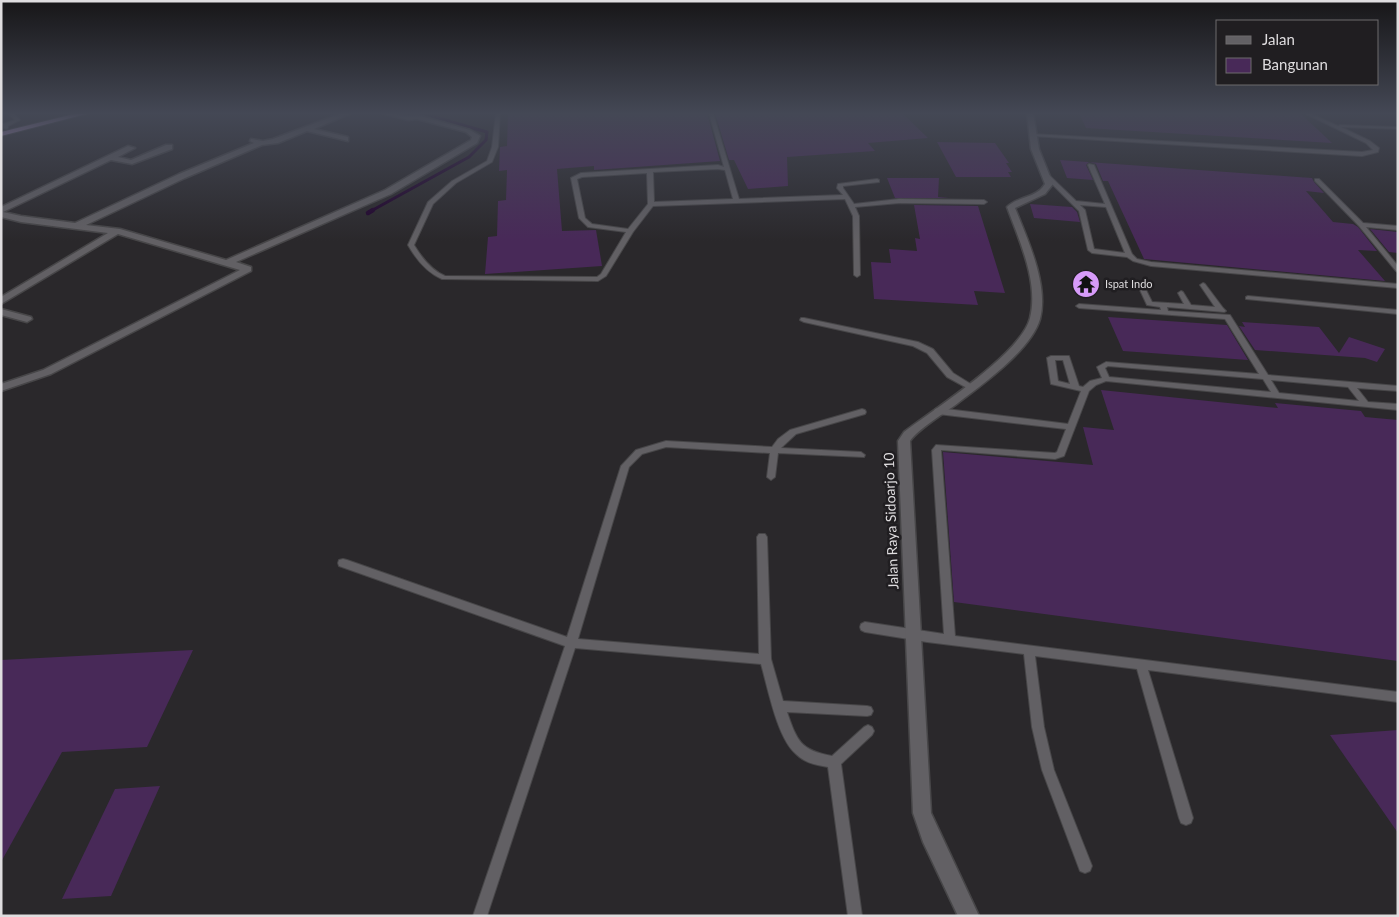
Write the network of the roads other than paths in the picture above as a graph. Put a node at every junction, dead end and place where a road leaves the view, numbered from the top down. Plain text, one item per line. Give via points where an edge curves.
1 (115, 156) edge
2 (147, 156) edge
3 (226, 156) edge
4 (450, 156) edge
5 (492, 156) edge
6 (723, 156) edge
7 (1038, 156) edge
8 (111, 158) junction
9 (1091, 165) dead end
10 (727, 169) junction
11 (650, 172) junction
12 (1046, 175) junction
13 (877, 180) dead end
14 (1317, 180) dead end
15 (846, 198) junction
16 (736, 200) junction
17 (984, 202) dead end
18 (1077, 203) junction
19 (651, 204) junction
20 (852, 206) junction
21 (1109, 206) junction
22 (1, 210) edge
23 (1, 214) edge
24 (78, 225) junction
25 (1361, 225) junction
26 (1398, 228) edge
27 (630, 230) junction
28 (117, 232) junction
29 (1129, 255) junction
30 (231, 263) junction
31 (1398, 270) edge
32 (857, 275) dead end
33 (1203, 285) dead end
34 (1398, 286) edge
35 (1143, 290) dead end
36 (1181, 293) dead end
37 (1248, 298) dead end
38 (1, 301) edge
39 (1079, 306) dead end
40 (1189, 307) junction
41 (1164, 308) junction
42 (1221, 309) junction
43 (1, 312) edge
44 (1398, 312) edge
45 (1227, 317) junction
46 (27, 319) dead end
47 (804, 320) dead end
48 (1267, 378) junction
49 (1106, 379) junction
50 (1352, 385) junction
51 (970, 386) junction
52 (1075, 387) dead end
53 (1, 388) edge
54 (1398, 389) edge
55 (1085, 390) junction
56 (1277, 396) junction
57 (1366, 404) junction
58 (1398, 407) edge
59 (938, 411) junction
60 (862, 412) dead end
61 (1070, 427) junction
62 (773, 450) junction
63 (861, 455) dead end
64 (771, 477) dead end
65 (762, 537) dead end
66 (343, 563) dead end
67 (865, 627) dead end
68 (912, 635) junction
69 (950, 640) junction
70 (571, 643) junction
71 (1028, 650) junction
72 (765, 659) junction
73 (1141, 664) junction
74 (1398, 697) edge
75 (779, 706) junction
76 (867, 711) dead end
77 (868, 731) dead end
78 (834, 762) junction
79 (1186, 818) dead end
80 (1085, 866) dead end
81 (480, 916) edge
82 (855, 916) edge
83 (969, 916) edge

1 - 8 street
2 - 8 street via 132,162
3 - 24 street
4 - 30 street via 388,192
5 - 27 lane via 489,162 454,182 430,203 411,245 437,275 444,278 598,279 604,275
6 - 10 lane
7 - 12 street
8 - 22 street
9 - 21 lane
10 - 11 lane via 712,167
10 - 16 lane
11 - 19 lane
11 - 27 lane via 574,178 582,218 586,223
12 - 18 lane
12 - 51 street, Jalan Raya Sidoarjo 10 via 1047,190 1011,207 1035,278 1035,319 1027,334 1001,362
13 - 15 lane via 840,185
14 - 25 lane
15 - 16 lane
15 - 20 lane
16 - 19 lane
17 - 20 lane via 899,201
18 - 21 lane
18 - 29 lane via 1082,210 1092,251
19 - 27 lane
20 - 32 lane via 856,216
21 - 29 lane
23 - 24 street
24 - 28 street
25 - 26 lane
25 - 31 lane
28 - 30 street
28 - 38 street
29 - 34 lane via 1151,264
30 - 53 street via 248,269 47,372
33 - 42 lane
35 - 41 lane via 1149,304
36 - 40 lane
37 - 44 lane
39 - 41 lane
40 - 41 lane
40 - 42 lane
41 - 45 lane
42 - 45 lane
43 - 46 street
45 - 48 lane
47 - 51 lane via 915,344 930,351 950,375
48 - 49 lane via 1106,364 1102,367
48 - 50 lane
48 - 56 lane
49 - 55 lane via 1093,382
49 - 56 lane
50 - 54 lane
50 - 57 lane
51 - 59 street, Jalan Raya Sidoarjo 10
52 - 55 lane
55 - 61 lane
56 - 57 lane
57 - 58 lane
59 - 61 lane
59 - 68 street, Jalan Raya Sidoarjo 10 via 904,441
60 - 62 lane via 794,432
61 - 69 lane via 1061,454 1055,456 944,446 936,450
62 - 63 lane
62 - 64 lane
62 - 70 lane via 666,444 639,452 625,466
65 - 72 lane
66 - 70 lane
67 - 68 lane
68 - 69 lane
68 - 83 street, Jalan Raya Sidoarjo 10 via 922,813
69 - 71 lane
70 - 72 lane
70 - 81 lane
71 - 73 lane
71 - 80 lane via 1038,727 1048,770
72 - 75 lane
73 - 74 lane
73 - 79 lane
75 - 76 lane
75 - 78 lane via 789,736 800,750 812,758
77 - 78 lane
78 - 82 lane

